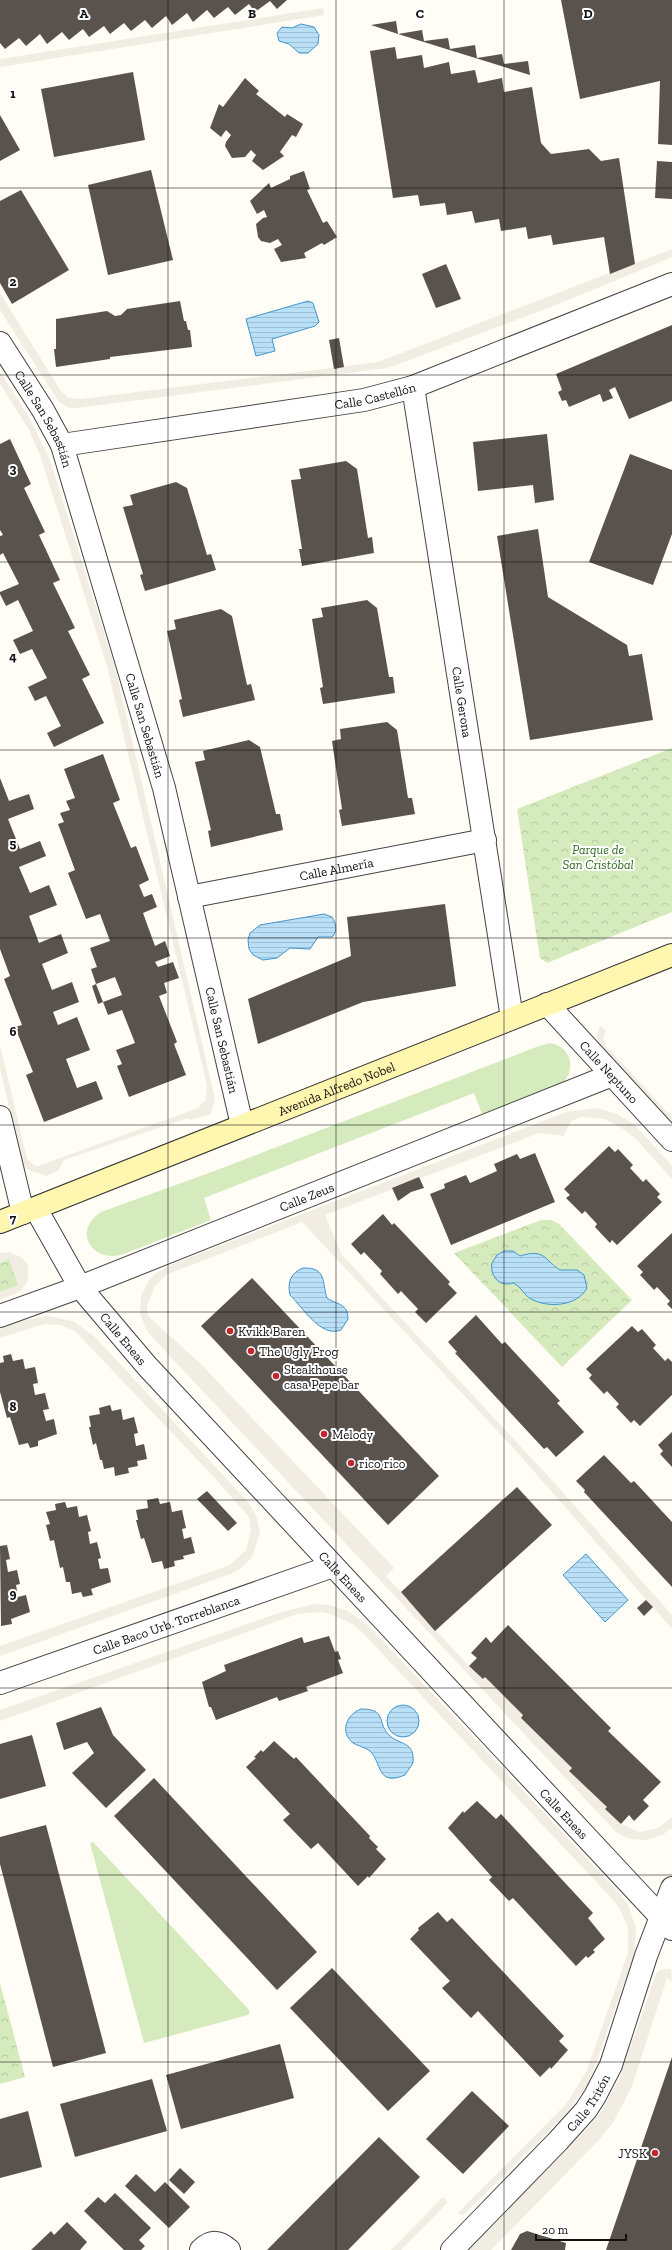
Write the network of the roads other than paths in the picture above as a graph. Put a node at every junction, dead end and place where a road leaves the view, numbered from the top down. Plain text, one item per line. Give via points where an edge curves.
1 (672, 284) edge
2 (0, 343) edge
3 (413, 387) junction
4 (62, 445) junction
5 (485, 840) junction
6 (189, 897) junction
7 (672, 954) edge
8 (547, 1004) junction
9 (512, 1018) junction
10 (612, 1075) junction
11 (0, 1117) edge
12 (242, 1125) junction
13 (672, 1140) edge
14 (29, 1211) junction
15 (0, 1222) edge
16 (80, 1287) junction
17 (0, 1316) edge
18 (333, 1566) junction
19 (0, 1683) edge
20 (672, 1888) edge
21 (667, 1923) edge
22 (201, 2250) edge
23 (229, 2250) edge
24 (452, 2250) edge

1 - 3 street, Calle Castellón
2 - 4 street, Calle San Sebastián
3 - 4 street, Calle Castellón via 346,403
3 - 5 street, Calle Gerona
4 - 6 street, Calle San Sebastián via 164,788
5 - 6 street, Calle Almería
5 - 9 street, Calle Gerona
6 - 12 street, Calle San Sebastián
7 - 8 main road, Avenida Alfredo Nobel
8 - 9 main road, Avenida Alfredo Nobel
8 - 10 street, Calle Neptuno
9 - 12 main road, Avenida Alfredo Nobel
10 - 13 street, Calle Neptuno
10 - 16 street, Calle Zeus
11 - 14 street, Calle Eneas
12 - 14 main road, Avenida Alfredo Nobel
14 - 15 main road, Avenida Alfredo Nobel
14 - 16 street, Calle Eneas
16 - 17 street, Calle Zeus
16 - 18 street, Calle Eneas via 147,1366
18 - 19 street, Calle Baco Urb. Torreblanca
18 - 21 street, Calle Eneas
20 - 21 street
21 - 24 street, Calle Tritón via 646,1956 611,2065 595,2096 574,2123
22 - 23 street via 214,2242

